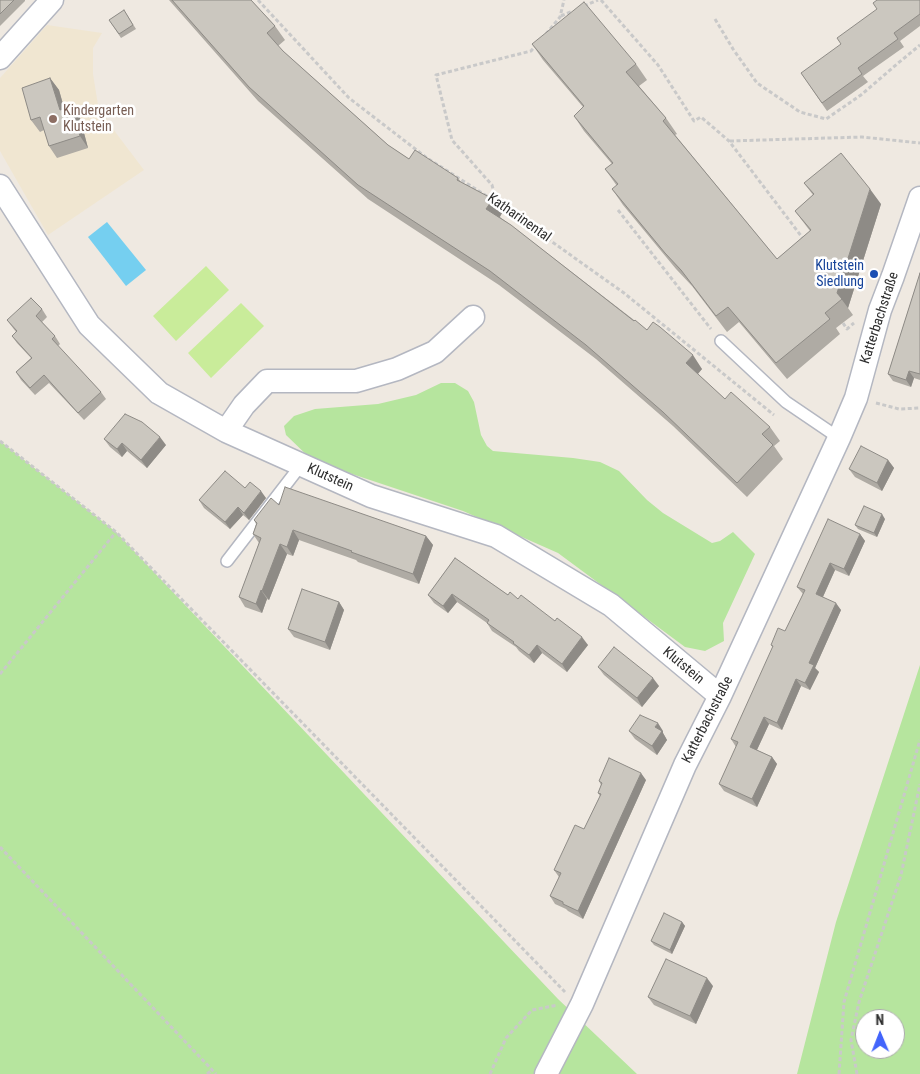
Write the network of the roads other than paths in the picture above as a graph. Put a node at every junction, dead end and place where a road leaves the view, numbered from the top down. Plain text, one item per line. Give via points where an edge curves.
1 (52, 0) edge
2 (0, 58) edge
3 (0, 186) edge
4 (920, 198) edge
5 (473, 318) dead end
6 (721, 341) road end
7 (226, 431) junction
8 (839, 438) junction
9 (301, 465) junction
10 (227, 561) dead end
11 (720, 696) junction
12 (546, 1074) edge

1 - 2 street
3 - 7 street, Klutstein via 89,325 159,393
4 - 8 street, Katterbachstraße via 880,310 856,398
5 - 7 street via 436,352 397,370 356,380 267,381 244,405
6 - 8 lane via 786,402
7 - 9 street, Klutstein
8 - 11 street, Katterbachstraße
9 - 10 lane
9 - 11 street, Klutstein via 370,496 496,536 611,605
11 - 12 street, Katterbachstraße via 685,765

